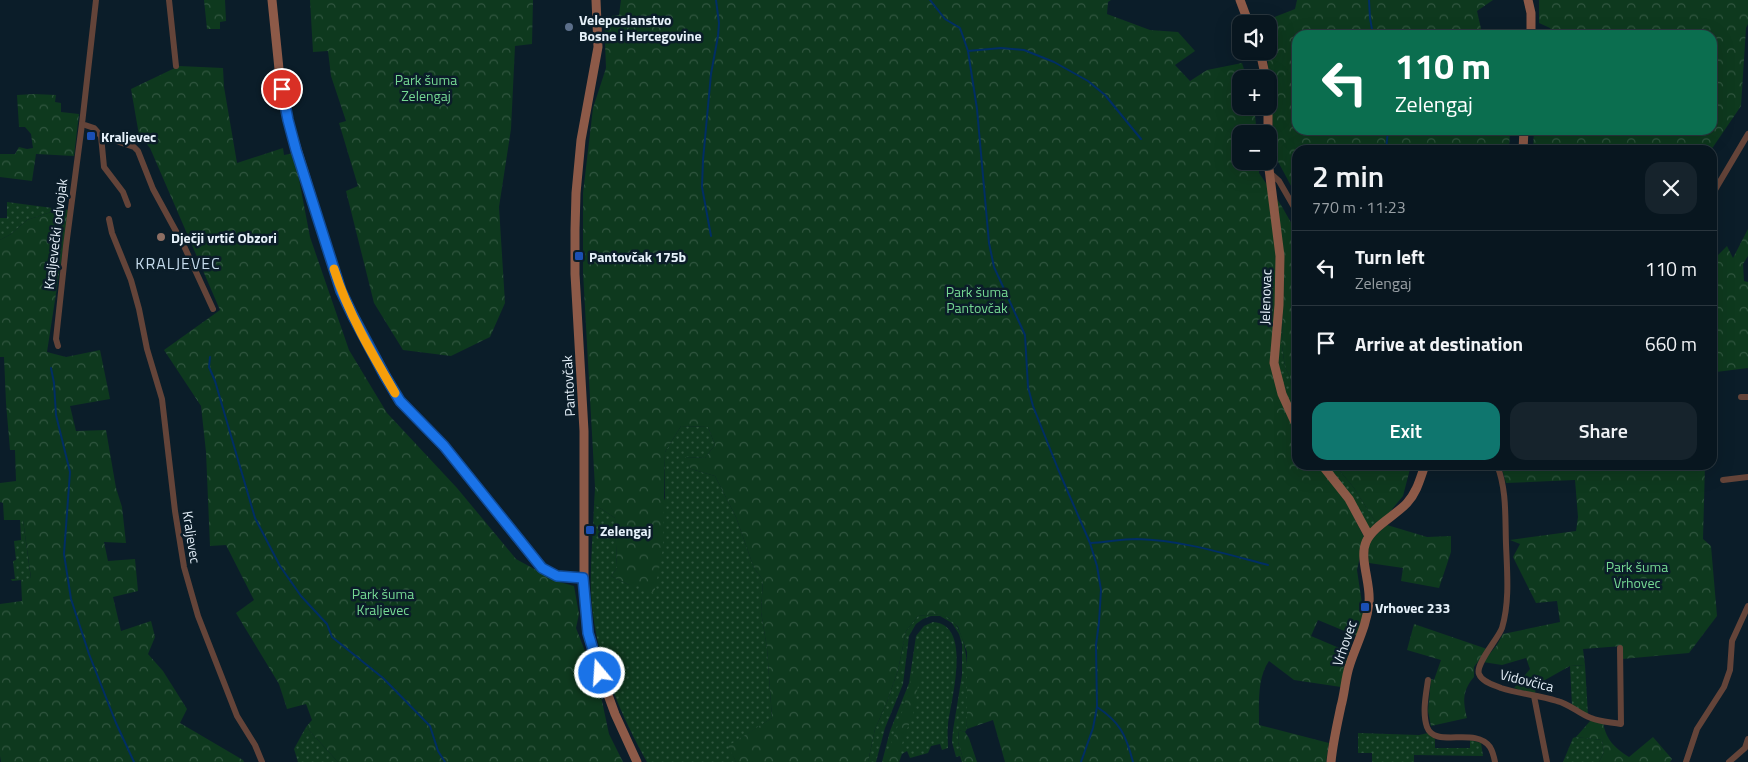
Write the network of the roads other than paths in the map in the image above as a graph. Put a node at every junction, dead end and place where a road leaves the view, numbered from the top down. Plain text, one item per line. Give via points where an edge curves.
1 (96, 0) edge
2 (169, 0) edge
3 (272, 0) edge
4 (596, 0) edge
5 (1240, 0) edge
6 (1528, 0) edge
7 (1246, 15) edge
8 (1531, 30) edge
9 (176, 66) dead end
10 (82, 124) junction
11 (1748, 134) edge
12 (102, 136) junction
13 (1269, 172) joint
14 (1717, 187) edge
15 (128, 204) dead end
16 (1292, 204) edge
17 (109, 219) dead end
18 (213, 309) dead end
19 (58, 346) dead end
20 (1292, 416) edge
21 (1326, 470) edge
22 (1422, 470) edge
23 (1499, 470) edge
24 (1748, 477) edge
25 (1723, 480) dead end
26 (1369, 536) junction
27 (583, 578) junction
28 (1748, 606) edge
29 (1620, 648) dead end
30 (1428, 680) dead end
31 (1534, 696) junction
32 (1748, 740) edge
33 (262, 762) edge
34 (638, 762) edge
35 (1332, 762) edge
36 (1495, 762) edge
37 (1547, 762) edge
38 (1686, 762) edge
39 (1729, 762) edge

1 - 10 street
2 - 9 street
3 - 27 street via 288,120 341,291 357,325 400,401 444,446 542,568 557,576
4 - 27 street, Pantovčak via 598,47 581,140 575,230 584,431
5 - 7 street
6 - 8 street
10 - 12 street via 94,128
10 - 19 street, Kraljevečki odvojak via 66,246 56,339
11 - 14 street
12 - 15 street via 104,167
12 - 18 street via 138,151 153,189
13 - 16 street via 1279,181
13 - 20 street, Jelenovac via 1280,256 1274,363
17 - 33 street, Kraljevec via 131,280 162,400 175,511 191,592 237,716
21 - 26 street via 1349,499
22 - 26 street via 1411,498
23 - 31 street, Vidovčica via 1505,503 1506,603 1502,629 1478,671 1482,679 1490,683
24 - 25 street
26 - 35 street, Vrhovec via 1363,553 1370,594 1367,616 1349,666 1334,736
27 - 34 street, Pantovčak via 586,616 596,662 615,714
28 - 38 street via 1732,642 1730,670 1724,687 1697,729
29 - 31 street, Vidovčica via 1621,724 1591,718 1567,704
30 - 36 street via 1425,703 1429,731 1437,737 1480,739 1490,748
31 - 37 street
32 - 39 street via 1745,748

